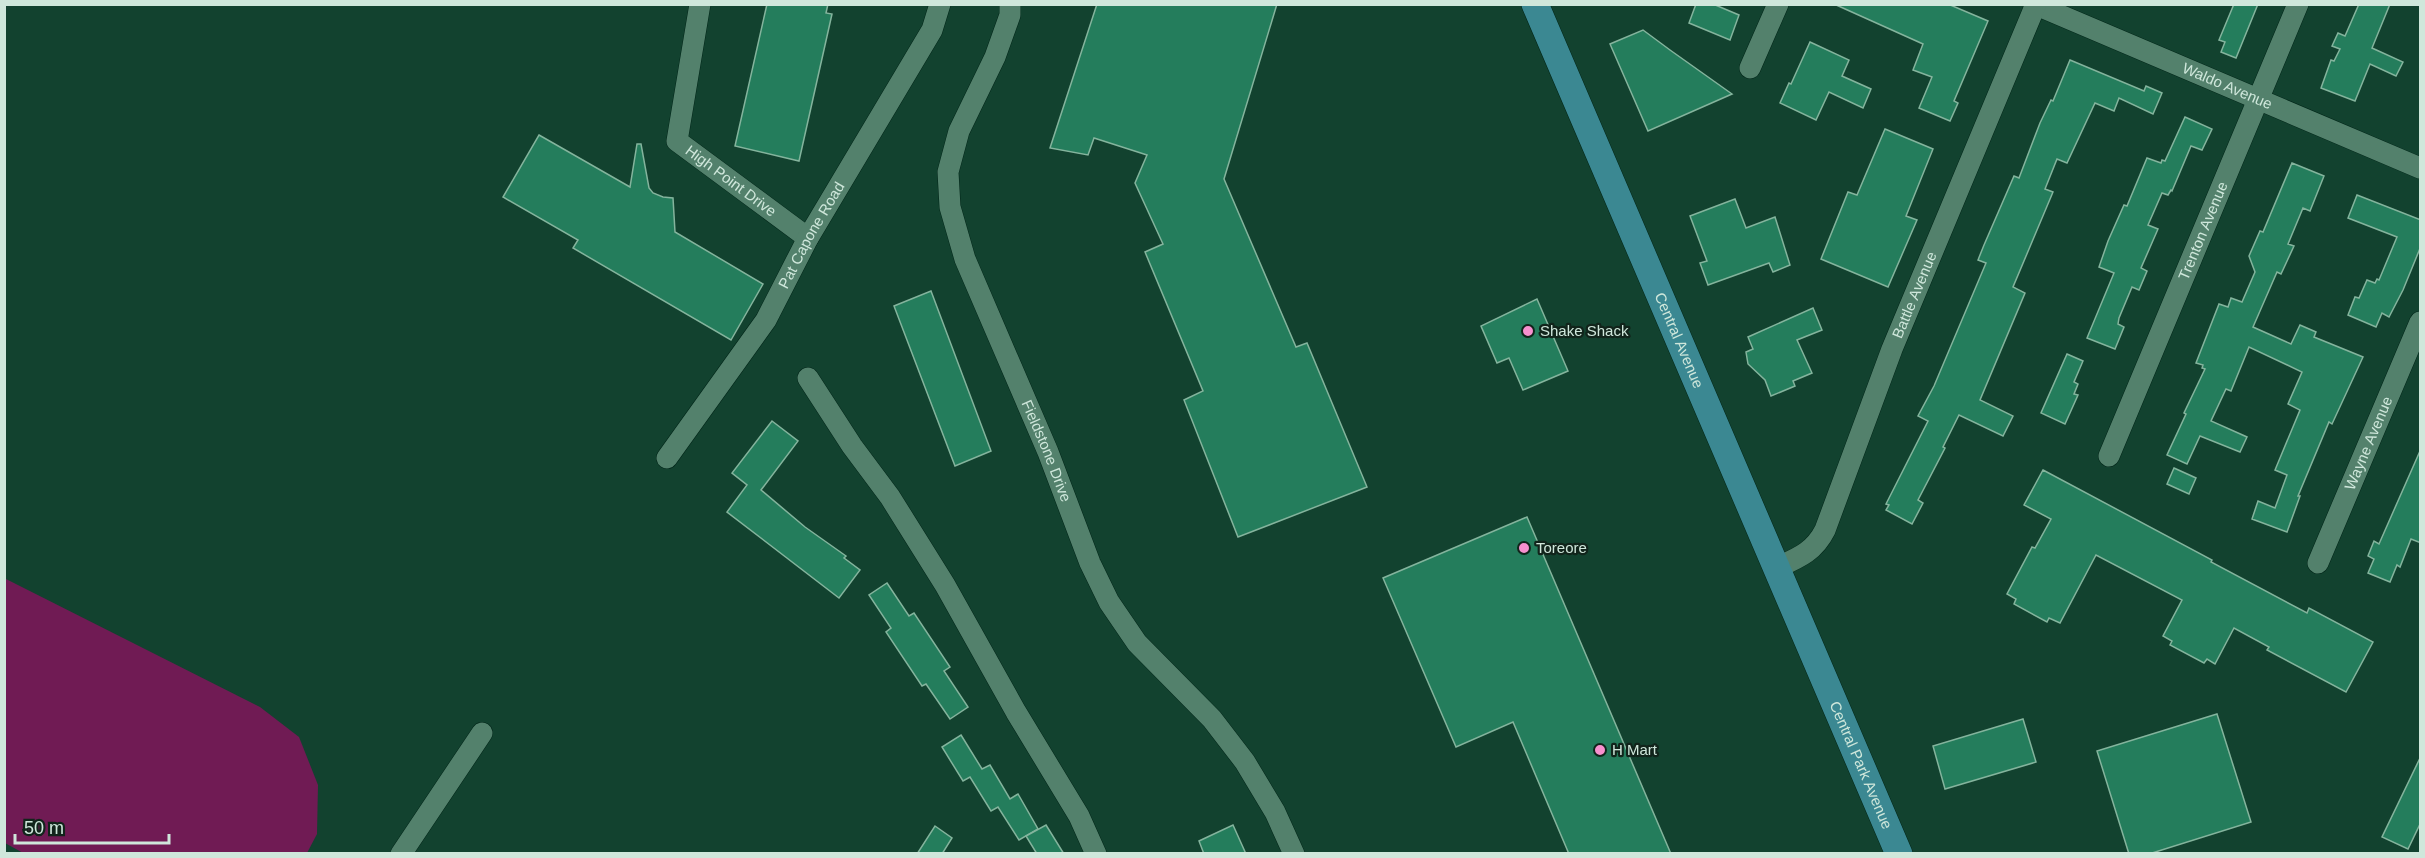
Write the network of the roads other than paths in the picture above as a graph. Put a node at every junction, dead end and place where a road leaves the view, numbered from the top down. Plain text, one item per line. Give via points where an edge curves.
1 (700, 4) edge
2 (940, 4) edge
3 (1010, 4) edge
4 (1535, 4) edge
5 (1778, 4) edge
6 (2298, 4) edge
7 (2035, 5) edge
8 (1750, 68) dead end
9 (2258, 100) junction
10 (2421, 168) edge
11 (808, 238) junction
12 (2421, 322) edge
13 (808, 378) dead end
14 (2109, 456) dead end
15 (667, 458) dead end
16 (2318, 563) dead end
17 (1776, 568) junction
18 (1823, 677) joint
19 (482, 733) dead end
20 (401, 854) edge
21 (1096, 854) edge
22 (1294, 854) edge
23 (1899, 854) edge

1 - 11 street, High Point Drive via 677,141
2 - 11 street, Pat Capone Road via 932,30
3 - 22 street, Fieldstone Drive via 995,57 959,131 948,172 950,207 965,258 1109,602 1137,643 1212,719 1245,762
4 - 17 main road, Central Avenue
5 - 8 street
6 - 9 street, Trenton Avenue
7 - 9 street, Waldo Avenue
7 - 17 street, Battle Avenue via 1892,349 1825,530 1808,553
9 - 10 street, Waldo Avenue
9 - 14 street, Trenton Avenue
11 - 15 street, Pat Capone Road via 766,320
12 - 16 street, Wayne Avenue
13 - 21 street via 945,585 1079,816
17 - 18 main road, Central Avenue
18 - 23 main road, Central Park Avenue
19 - 20 street

